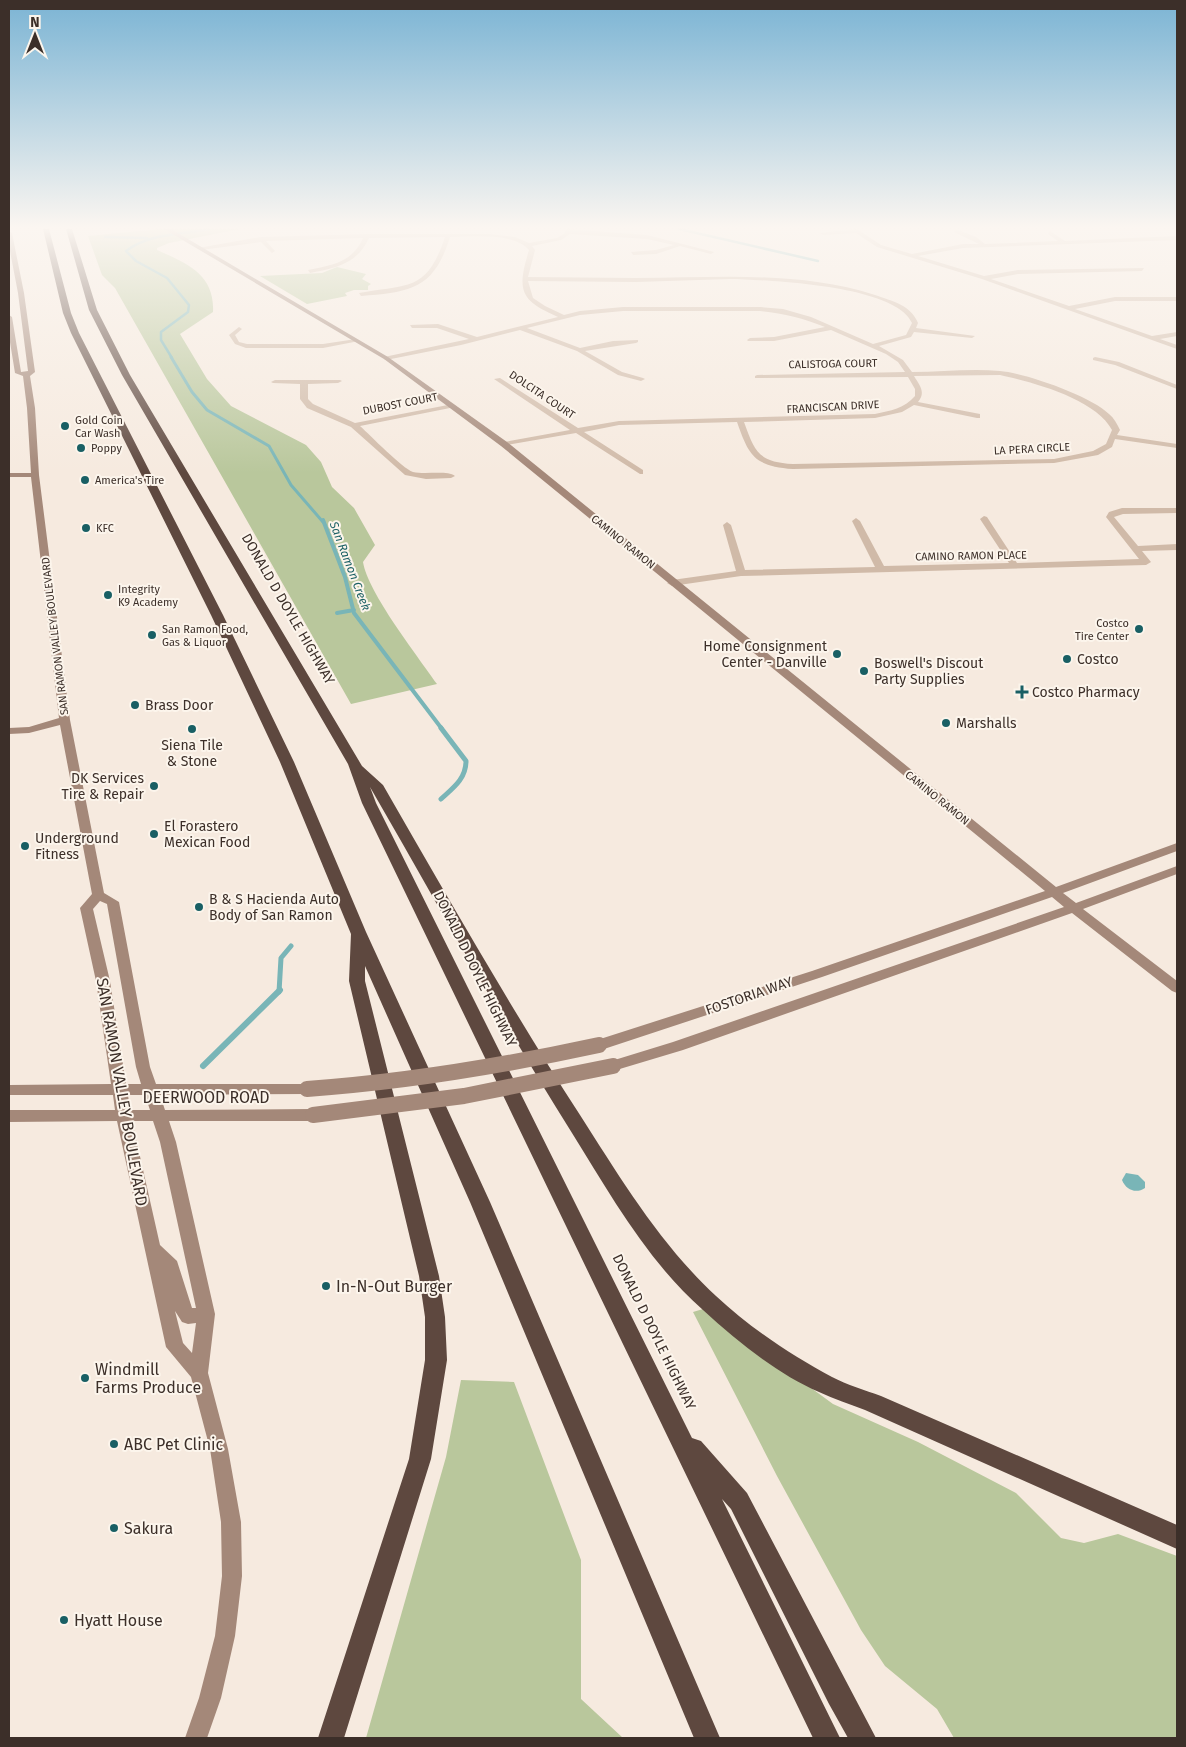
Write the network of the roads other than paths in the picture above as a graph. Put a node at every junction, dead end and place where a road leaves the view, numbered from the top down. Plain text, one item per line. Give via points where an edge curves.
1 (24, 311) edge
2 (67, 311) edge
3 (93, 311) edge
4 (305, 311) edge
5 (550, 311) edge
6 (609, 311) edge
7 (768, 311) edge
8 (904, 311) edge
9 (1077, 311) edge
10 (562, 316) junction
11 (9, 317) edge
12 (412, 326) dead end
13 (521, 328) junction
14 (832, 328) junction
15 (239, 329) dead end
16 (914, 330) junction
17 (1177, 334) edge
18 (972, 336) dead end
19 (1152, 338) junction
20 (476, 340) junction
21 (750, 340) dead end
22 (356, 341) junction
23 (636, 341) dead end
24 (873, 346) junction
25 (1177, 347) edge
26 (579, 350) junction
27 (386, 358) junction
28 (1095, 358) dead end
29 (909, 373) junction
30 (26, 375) junction
31 (757, 377) dead end
32 (498, 379) dead end
33 (641, 379) dead end
34 (338, 381) dead end
35 (275, 382) dead end
36 (304, 383) junction
37 (1177, 387) edge
38 (914, 403) junction
39 (450, 406) junction
40 (977, 416) dead end
41 (740, 420) junction
42 (354, 425) junction
43 (573, 430) junction
44 (1114, 437) junction
45 (504, 444) junction
46 (1177, 446) edge
47 (640, 472) dead end
48 (9, 475) edge
49 (35, 475) junction
50 (451, 476) dead end
51 (1177, 510) edge
52 (984, 519) dead end
53 (856, 521) dead end
54 (727, 526) dead end
55 (1177, 547) edge
56 (1136, 550) junction
57 (1015, 566) junction
58 (881, 569) junction
59 (741, 573) junction
60 (672, 583) junction
61 (65, 720) junction
62 (9, 731) edge
63 (355, 764) junction
64 (1177, 847) edge
65 (1177, 870) edge
66 (1054, 892) junction
67 (98, 895) junction
68 (1074, 908) junction
69 (358, 932) junction
70 (1177, 988) edge
71 (121, 1089) junction
72 (150, 1089) junction
73 (307, 1089) joint
74 (9, 1090) edge
75 (124, 1114) junction
76 (158, 1114) junction
77 (313, 1115) joint
78 (9, 1116) edge
79 (151, 1248) junction
80 (206, 1314) junction
81 (200, 1373) junction
82 (678, 1430) junction
83 (1177, 1537) edge
84 (196, 1738) edge
85 (331, 1738) edge
86 (707, 1738) edge
87 (827, 1738) edge
88 (864, 1738) edge

1 - 30 street, SAN RAMON VALLEY BOULEVARD via 32,372
2 - 69 highway via 287,762
3 - 63 highway, DONALD D DOYLE HIGHWAY via 113,352
4 - 22 street, CAMINO RAMON
5 - 10 street
6 - 10 street
7 - 14 street via 790,313
8 - 16 street via 913,317
9 - 19 street
10 - 13 street
11 - 30 street, SAN RAMON VALLEY BOULEVARD via 18,373
12 - 20 street via 438,326
13 - 20 street
13 - 26 street
14 - 21 street
14 - 24 street
15 - 22 street via 232,335 237,343 246,346 324,346
16 - 18 street
16 - 24 street via 905,338
17 - 19 street
19 - 25 street
20 - 27 street
22 - 27 street, CAMINO RAMON
23 - 26 street via 613,342
24 - 29 street via 901,362
26 - 33 street via 620,374
27 - 39 street, CAMINO RAMON
28 - 37 street
29 - 31 street, CALISTOGA COURT
29 - 38 street via 919,388 920,396
29 - 44 street via 980,372 1029,380 1105,414 1116,430
30 - 49 street, SAN RAMON VALLEY BOULEVARD
32 - 43 street, DOLCITA COURT
34 - 36 street
35 - 36 street
36 - 42 street, DUBOST COURT via 304,399 310,406
38 - 40 street
38 - 41 street, FRANCISCAN DRIVE via 875,416
39 - 42 street, DUBOST COURT
39 - 45 street, CAMINO RAMON
41 - 43 street, FRANCISCAN DRIVE via 619,423
41 - 44 street, LA PERA CIRCLE via 753,454 789,467 1054,461 1095,453 1109,445
42 - 50 street, DUBOST COURT via 408,473 426,477
43 - 45 street, FRANCISCAN DRIVE
43 - 47 street, DOLCITA COURT
44 - 46 street
45 - 60 street, CAMINO RAMON
48 - 49 street
49 - 61 street, SAN RAMON VALLEY BOULEVARD
51 - 56 street via 1112,514 1110,517
52 - 57 street
53 - 58 street
54 - 59 street
55 - 56 street
56 - 57 street, CAMINO RAMON PLACE via 1146,562
57 - 58 street, CAMINO RAMON PLACE
58 - 59 street, CAMINO RAMON PLACE
59 - 60 street, CAMINO RAMON PLACE
60 - 66 street, CAMINO RAMON
61 - 62 street via 29,730
61 - 67 street, SAN RAMON VALLEY BOULEVARD
63 - 82 highway, DONALD D DOYLE HIGHWAY via 369,803
63 - 83 highway via 376,785 484,975 607,1173 658,1246 710,1304 783,1361 826,1385
64 - 66 street, FOSTORIA WAY
65 - 68 street, FOSTORIA WAY
66 - 68 street, CAMINO RAMON
66 - 73 street, FOSTORIA WAY, bridge via 599,1045 418,1080
67 - 71 street, SAN RAMON VALLEY BOULEVARD via 86,908 103,982
67 - 72 street, SAN RAMON VALLEY BOULEVARD via 113,902
68 - 70 street, CAMINO RAMON
68 - 77 street, FOSTORIA WAY, bridge via 614,1066 482,1095
69 - 85 highway via 357,981 429,1276 435,1317 436,1360 420,1459
69 - 86 highway via 480,1202
71 - 72 street, DEERWOOD ROAD
71 - 74 street, DEERWOOD ROAD
71 - 75 street, SAN RAMON VALLEY BOULEVARD
72 - 73 street, DEERWOOD ROAD
72 - 76 street, SAN RAMON VALLEY BOULEVARD
75 - 76 street, DEERWOOD ROAD
75 - 78 street, DEERWOOD ROAD
75 - 79 street, SAN RAMON VALLEY BOULEVARD
76 - 77 street, DEERWOOD ROAD
76 - 80 street, SAN RAMON VALLEY BOULEVARD via 183,1204
79 - 80 street via 171,1266 188,1317
79 - 81 street, SAN RAMON VALLEY BOULEVARD via 175,1347
80 - 81 street, SAN RAMON VALLEY BOULEVARD
81 - 84 street, SAN RAMON VALLEY BOULEVARD via 227,1488 232,1576 225,1636 210,1698
82 - 87 highway, DONALD D DOYLE HIGHWAY
82 - 88 highway via 738,1501 838,1695

